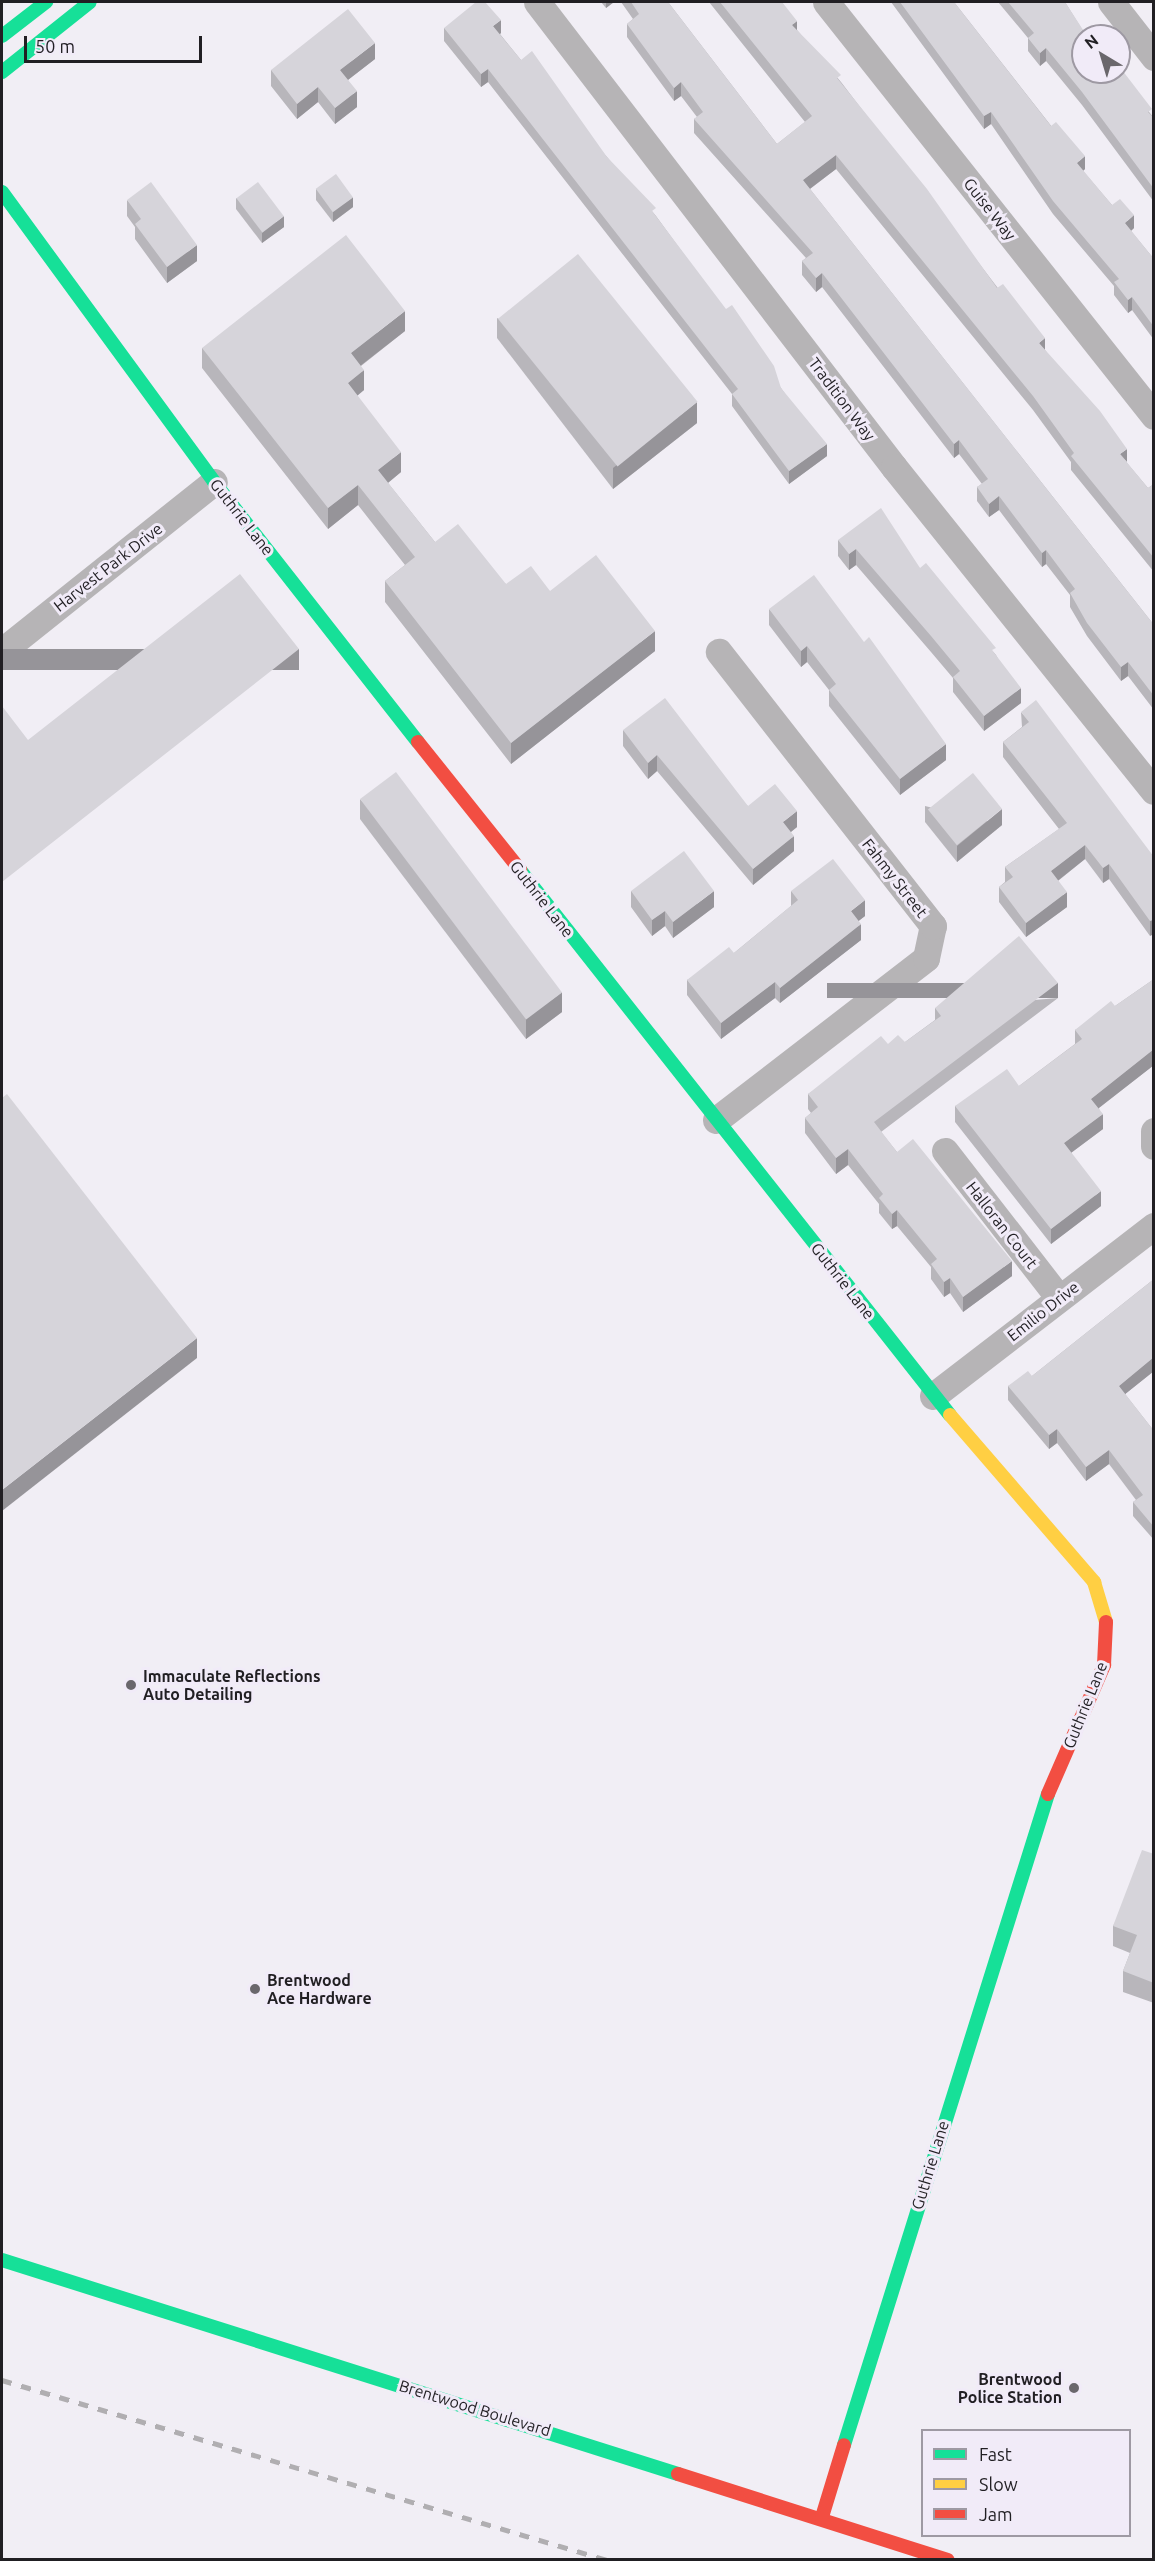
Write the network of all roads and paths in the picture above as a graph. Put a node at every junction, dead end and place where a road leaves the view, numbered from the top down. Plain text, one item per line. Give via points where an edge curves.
1 (46, 2) edge
2 (90, 2) edge
3 (537, 2) edge
4 (826, 2) edge
5 (1111, 2) edge
6 (2, 36) edge
7 (1154, 57) edge
8 (2, 72) edge
9 (2, 192) edge
10 (1154, 416) edge
11 (214, 482) junction
12 (2, 651) edge
13 (719, 652) dead end
14 (1154, 791) edge
15 (716, 1120) junction
16 (1154, 1131) edge
17 (1154, 1146) edge
18 (945, 1151) dead end
19 (1154, 1226) edge
20 (1059, 1298) junction
21 (933, 1396) junction
22 (2, 2260) edge
23 (822, 2517) junction
24 (948, 2559) edge

1 - 6 street
2 - 8 street
3 - 14 street, Tradition Way via 894,467
4 - 10 street, Guise Way
5 - 7 street
9 - 11 street, Guthrie Lane
11 - 12 street, Harvest Park Drive
11 - 15 street, Guthrie Lane
13 - 15 street, Fahmy Street via 933,926 926,958
15 - 21 street, Guthrie Lane
16 - 17 street
18 - 20 street, Halloran Court
19 - 20 street, Emilio Drive
20 - 21 street, Emilio Drive
21 - 23 street, Guthrie Lane via 1094,1582 1106,1619 1104,1665 1033,1828
22 - 23 street, Brentwood Boulevard
23 - 24 street, Brentwood Boulevard

